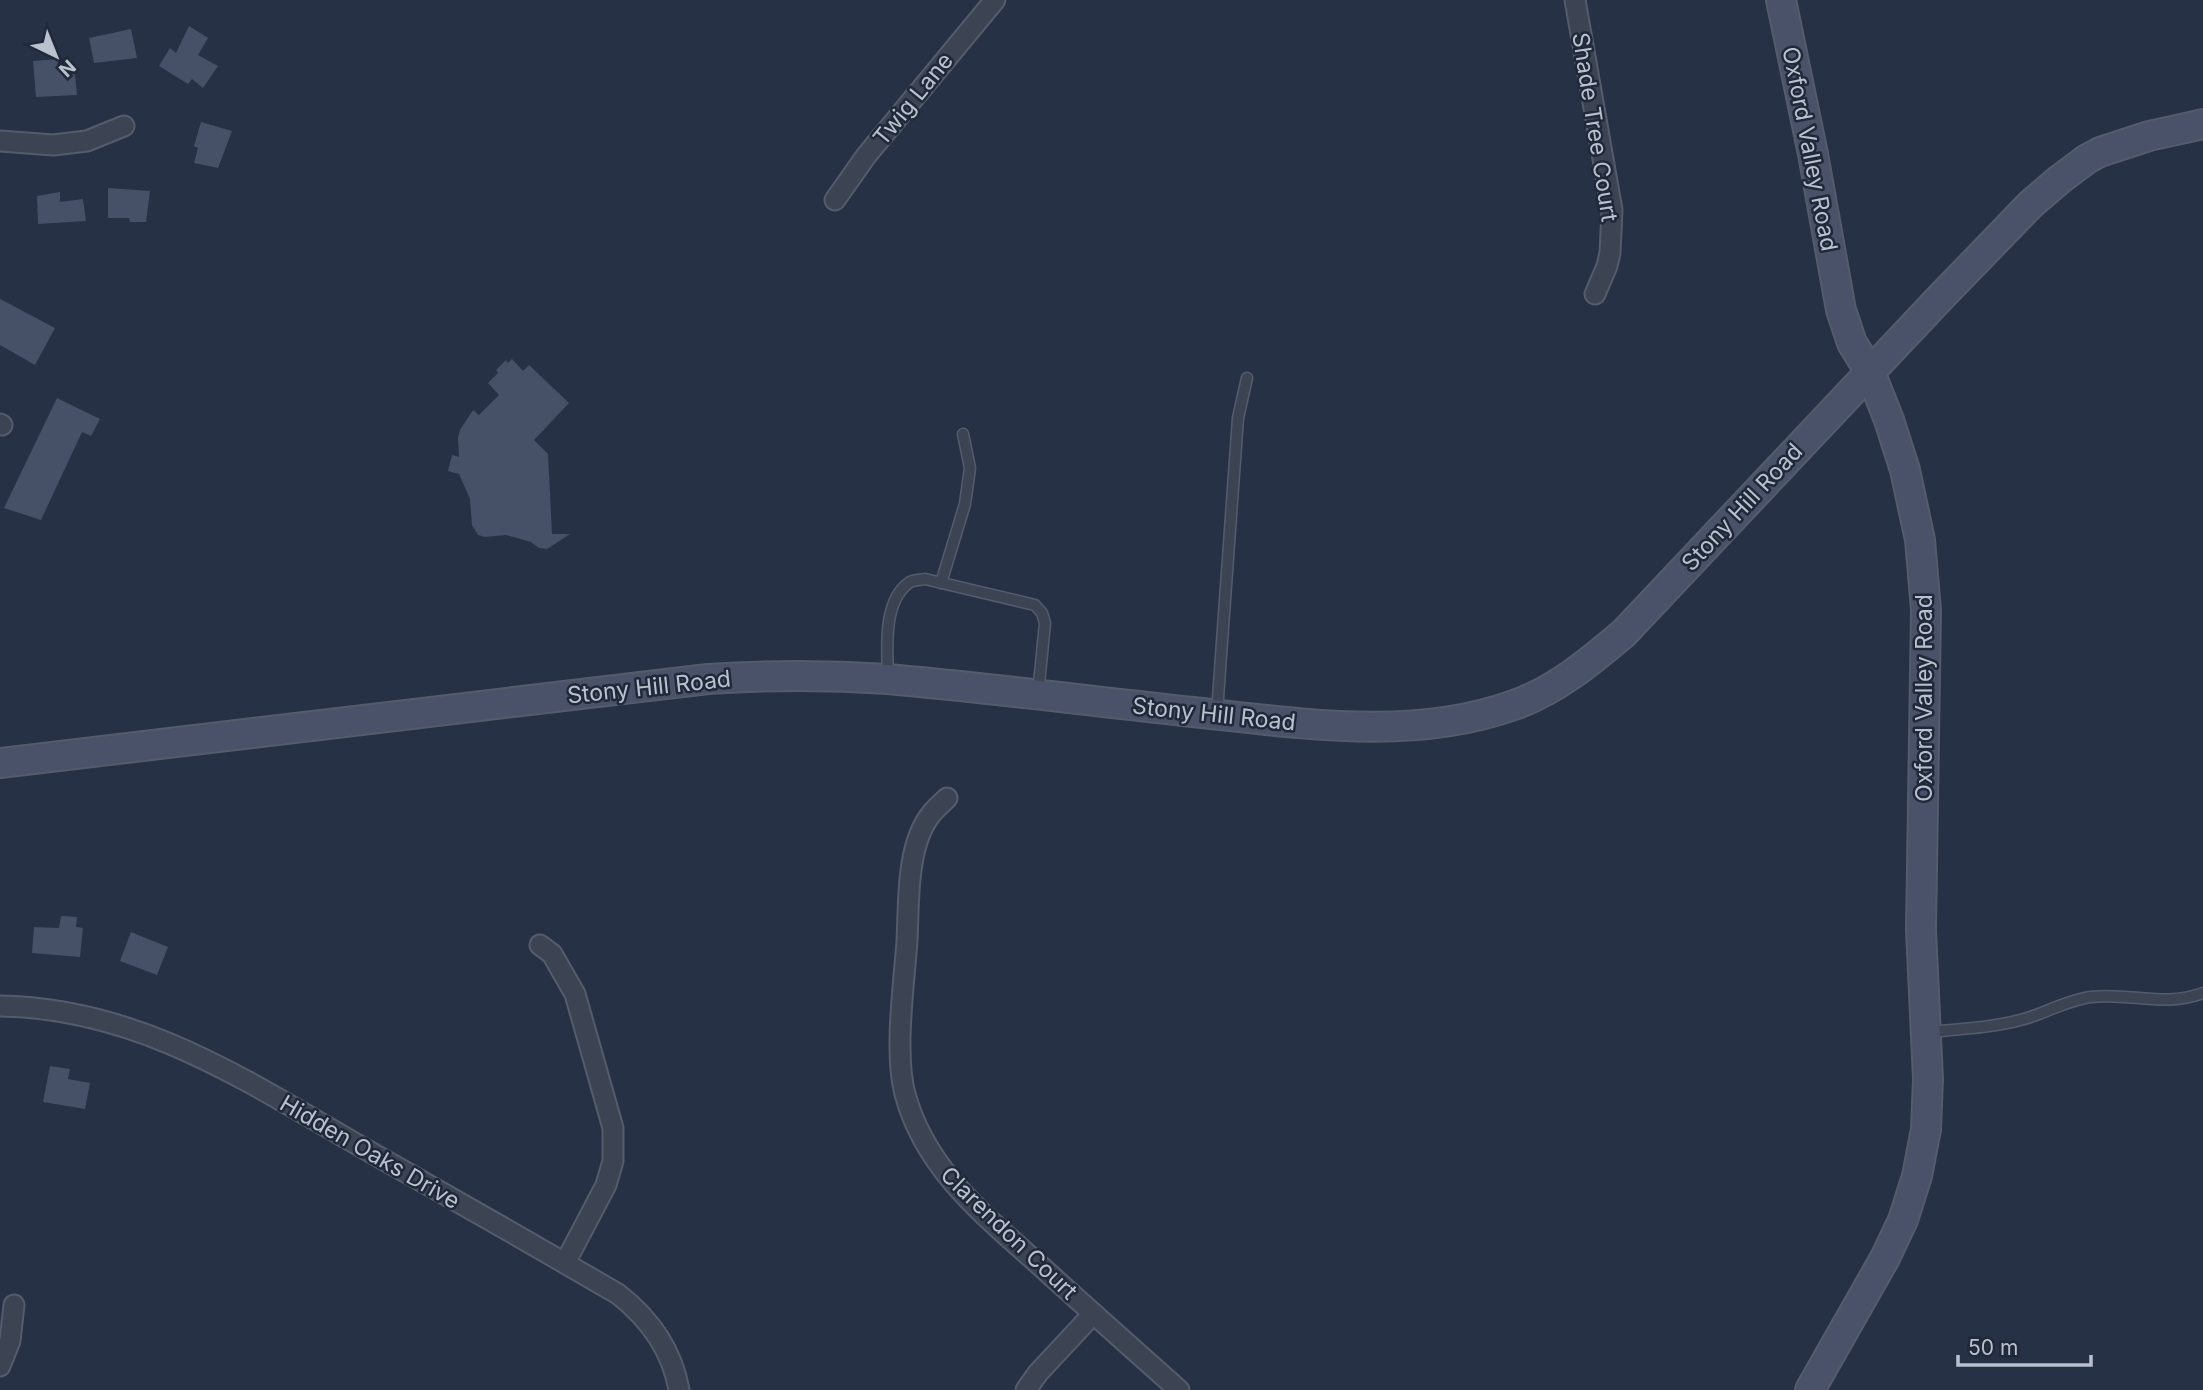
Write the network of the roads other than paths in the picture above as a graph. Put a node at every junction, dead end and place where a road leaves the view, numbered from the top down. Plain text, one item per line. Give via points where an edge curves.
1 (995, 0) edge
2 (1575, 0) edge
3 (1781, 0) edge
4 (2203, 124) edge
5 (124, 126) dead end
6 (0, 141) edge
7 (835, 200) dead end
8 (1595, 294) dead end
9 (1870, 372) junction
10 (1247, 378) dead end
11 (964, 434) dead end
12 (941, 583) junction
13 (888, 679) junction
14 (1037, 695) junction
15 (1217, 715) junction
16 (0, 763) edge
17 (947, 798) dead end
18 (540, 945) dead end
19 (2203, 993) edge
20 (0, 1006) edge
21 (1927, 1032) junction
22 (565, 1263) junction
23 (15, 1305) dead end
24 (1093, 1314) junction
25 (0, 1366) edge
26 (679, 1390) edge
27 (1026, 1390) edge
28 (1179, 1390) edge
29 (1810, 1390) edge

1 - 7 street, Twig Lane
2 - 8 street, Shade Tree Court via 1612,210 1610,253
3 - 9 street, Oxford Valley Road via 1841,310 1852,344
4 - 9 street, Stony Hill Road via 2100,152 2068,173 2031,204
5 - 6 street via 87,141 53,145
9 - 15 street, Stony Hill Road via 1624,633 1583,666 1524,701 1474,717 1401,727
9 - 21 street, Oxford Valley Road via 1912,495 1923,564 1927,651 1921,930
10 - 15 lane via 1238,418
11 - 12 lane via 970,468 965,504
12 - 13 lane via 911,581 895,597 887,636
12 - 14 lane via 1027,602 1042,613 1045,623
13 - 14 street, Stony Hill Road
13 - 16 street, Stony Hill Road via 831,675 708,679
14 - 15 street, Stony Hill Road
17 - 24 street, Clarendon Court via 931,814 919,837 911,867 900,1045 905,1093 929,1151 950,1181
18 - 22 street via 565,973 575,994 613,1136 606,1185
19 - 21 lane via 2155,1001 2087,997 2027,1019
20 - 22 street, Hidden Oaks Drive via 97,1018 206,1058
21 - 29 street, Oxford Valley Road via 1926,1129 1908,1205 1885,1258
22 - 26 street, Hidden Oaks Drive via 637,1309 663,1343
23 - 25 street via 10,1341
24 - 27 street
24 - 28 street, Clarendon Court

